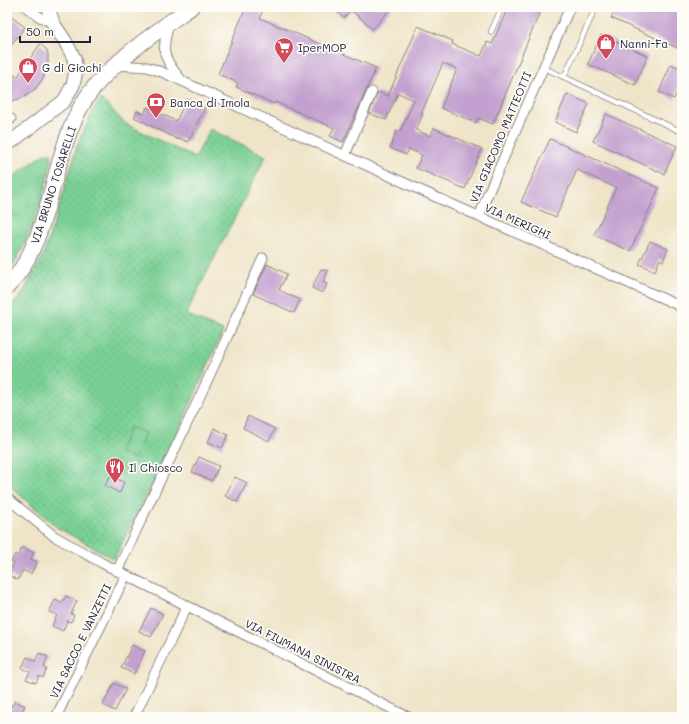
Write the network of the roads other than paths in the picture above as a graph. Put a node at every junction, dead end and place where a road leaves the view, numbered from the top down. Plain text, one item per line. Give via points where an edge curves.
1 (26, 7) edge
2 (48, 7) edge
3 (191, 7) edge
4 (502, 7) edge
5 (570, 7) edge
6 (596, 7) edge
7 (53, 23) junction
8 (169, 23) junction
9 (491, 32) dead end
10 (116, 66) junction
11 (544, 68) junction
12 (564, 77) junction
13 (182, 81) junction
14 (372, 92) dead end
15 (682, 132) edge
16 (7, 145) edge
17 (345, 155) junction
18 (479, 217) junction
19 (263, 258) dead end
20 (7, 287) edge
21 (682, 307) edge
22 (7, 498) edge
23 (117, 571) junction
24 (126, 575) junction
25 (187, 606) junction
26 (56, 717) edge
27 (134, 717) edge
28 (408, 717) edge

1 - 7 street
2 - 7 main road
3 - 8 main road, VIA BRUNO TOSARELLI
4 - 9 lane
5 - 11 street, VIA GIACOMO MATTEOTTI
6 - 12 lane
7 - 16 main road via 70,50 75,64 73,85 64,101
8 - 10 main road, VIA BRUNO TOSARELLI
8 - 13 street, VIA MERIGHI via 164,41 164,56
10 - 13 street, VIA MERIGHI via 147,67
10 - 20 main road, VIA BRUNO TOSARELLI via 90,93 77,115 36,239 24,265
11 - 12 lane, VIA GIACOMO MATTEOTTI
11 - 18 street, VIA GIACOMO MATTEOTTI
12 - 15 lane, VIA GIACOMO MATTEOTTI
13 - 17 street, VIA MERIGHI
14 - 17 street
17 - 18 street, VIA MERIGHI
18 - 21 street, VIA MERIGHI
19 - 23 street
22 - 23 street, VIA FIUMANA SINISTRA via 54,536
23 - 24 street, VIA FIUMANA SINISTRA
24 - 25 street, VIA FIUMANA SINISTRA
24 - 26 street, VIA SACCO E VANZETTI
25 - 27 street
25 - 28 street, VIA FIUMANA SINISTRA

